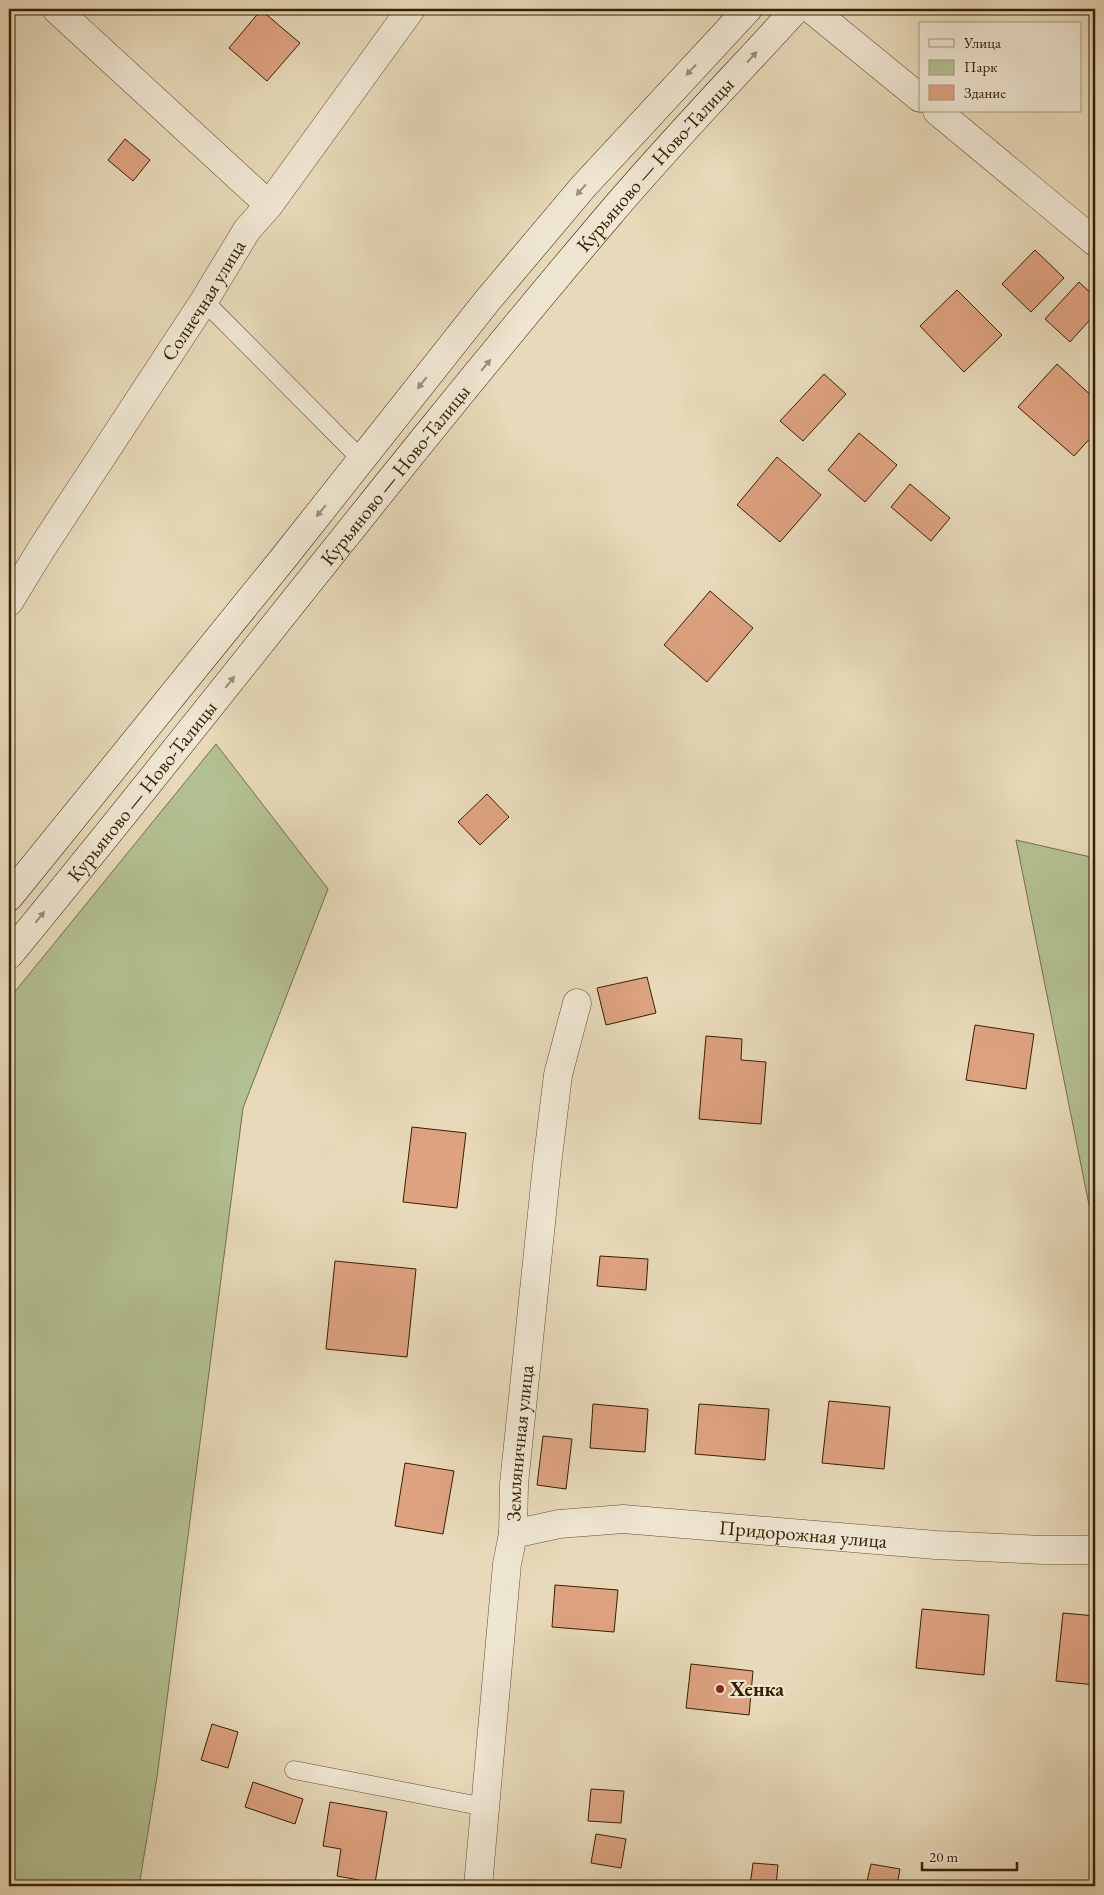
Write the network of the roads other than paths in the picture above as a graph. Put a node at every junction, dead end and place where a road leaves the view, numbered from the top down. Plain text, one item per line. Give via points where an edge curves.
1 (56, 9) edge
2 (411, 9) edge
3 (748, 9) edge
4 (796, 9) edge
5 (811, 9) edge
6 (919, 97) edge
7 (938, 112) edge
8 (269, 205) junction
9 (1095, 242) edge
10 (204, 302) junction
11 (362, 460) junction
12 (9, 602) edge
13 (9, 897) edge
14 (9, 955) edge
15 (576, 1003) dead end
16 (513, 1534) junction
17 (1095, 1550) edge
18 (294, 1770) dead end
19 (485, 1807) junction
20 (478, 1886) edge

1 - 8 street
2 - 8 street, Солнечная улица
3 -> 11 street, Курьяново — Ново-Талицы via 583,187 487,301
14 -> 4 street, Курьяново — Ново-Талицы via 388,483 610,213
5 - 6 street
7 - 9 street
8 - 10 street, Солнечная улица via 247,230
10 - 11 lane
10 - 12 street, Солнечная улица
11 -> 13 street, Курьяново — Ново-Талицы
15 - 16 street, Земляничная улица via 558,1075 547,1165 514,1484
16 - 17 street, Придорожная улица via 559,1524 623,1519 936,1545
16 - 19 street, Земляничная улица via 507,1564
18 - 19 lane
19 - 20 street, Земляничная улица

